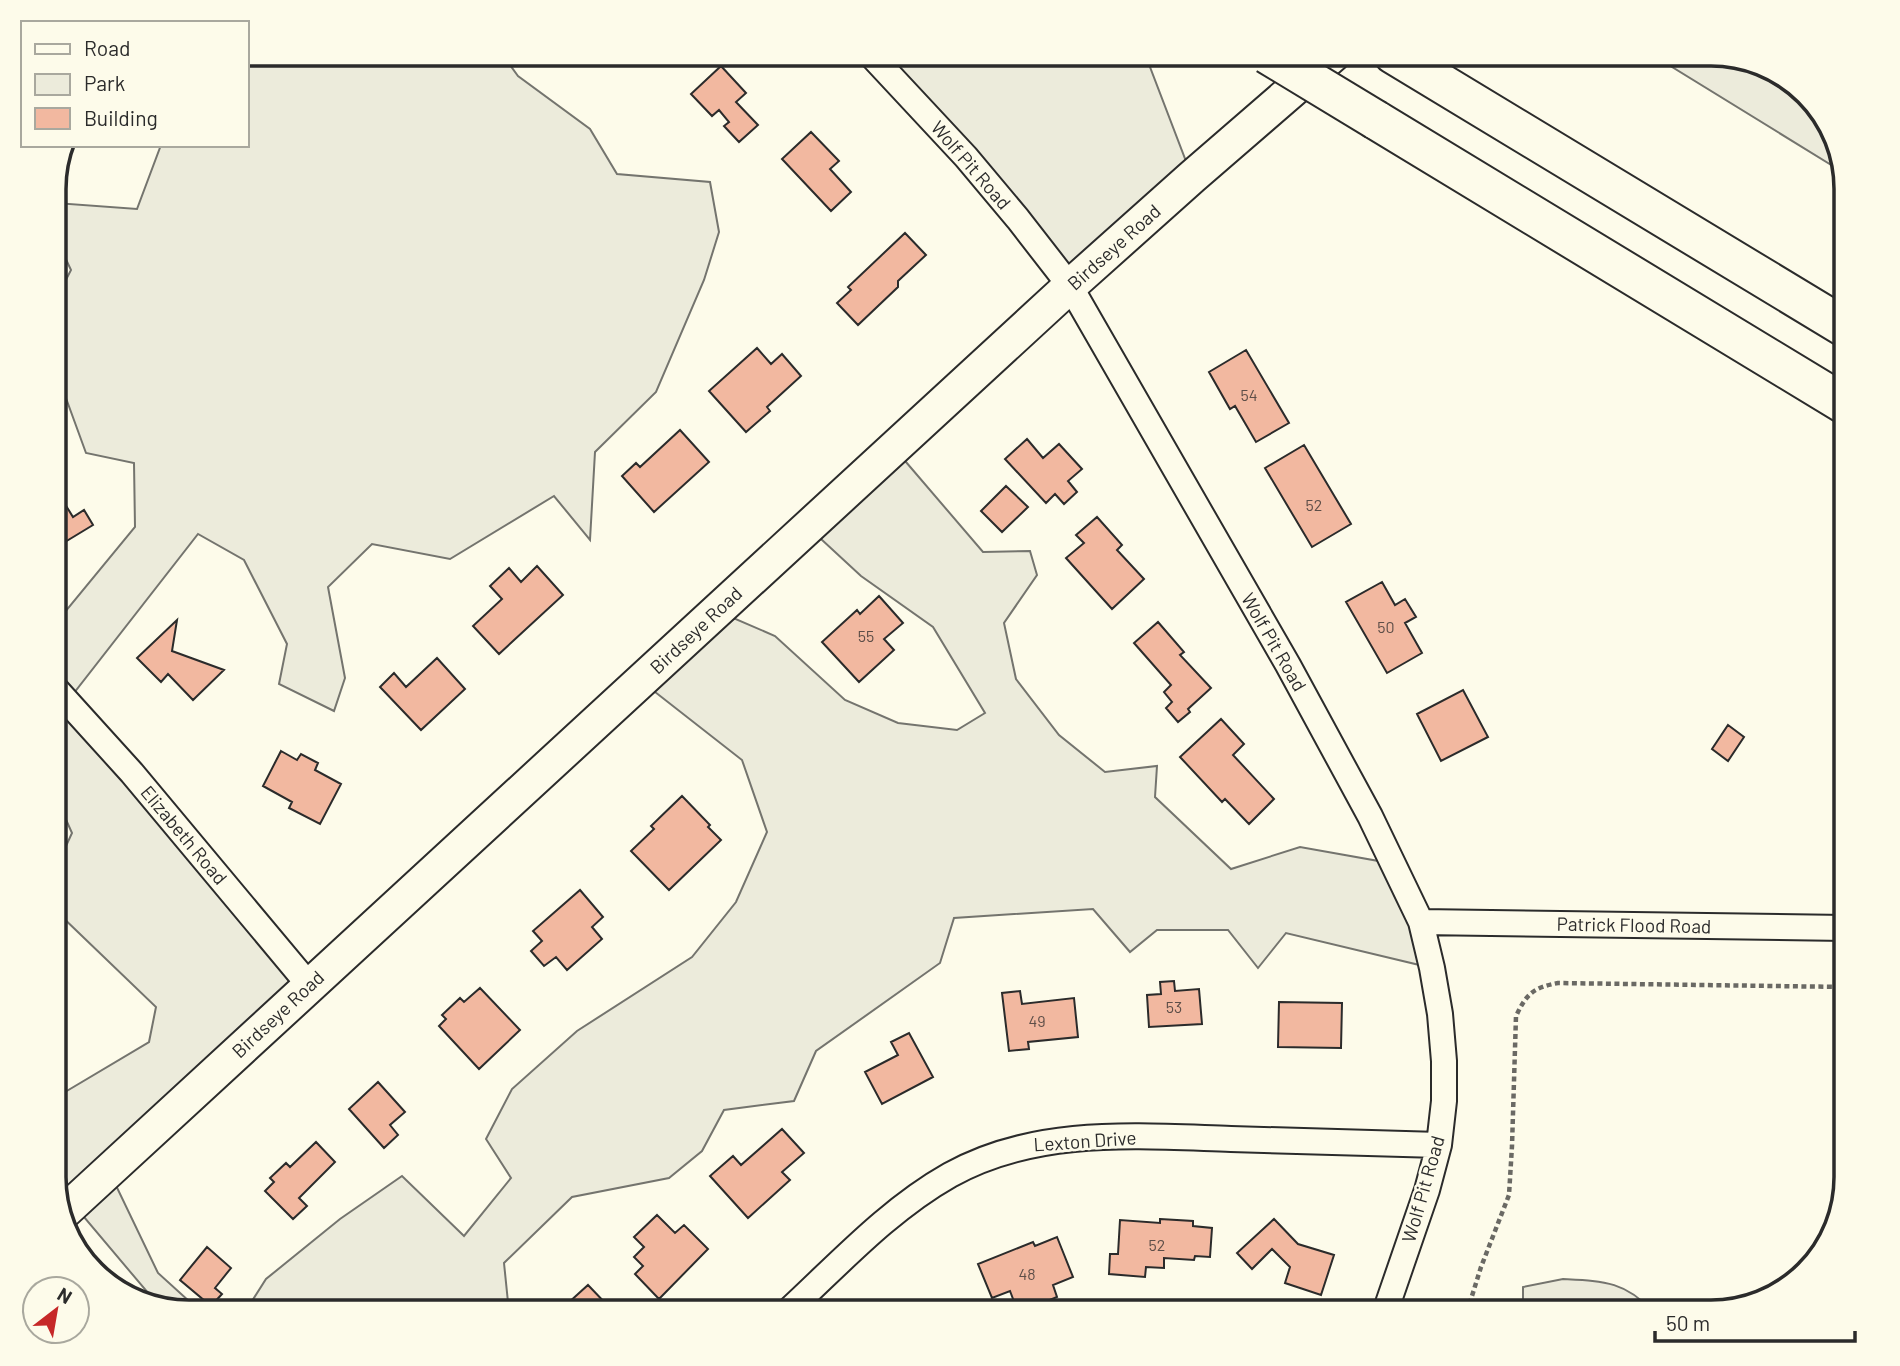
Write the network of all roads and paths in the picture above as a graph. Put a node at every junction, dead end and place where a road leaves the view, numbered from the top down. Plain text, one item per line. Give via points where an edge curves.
1 (881, 66) edge
2 (1287, 66) edge
3 (1320, 66) edge
4 (1412, 66) edge
5 (1070, 286) junction
6 (1834, 321) edge
7 (1834, 398) edge
8 (67, 701) edge
9 (1422, 922) junction
10 (1834, 928) edge
11 (309, 985) junction
12 (1834, 987) edge
13 (1439, 1145) junction
14 (71, 1206) edge
15 (801, 1299) edge
16 (1389, 1299) edge
17 (1471, 1299) edge

1 - 5 street, Wolf Pit Road via 966,157
2 - 7 highway, bridge
3 - 5 main road, Birdseye Road
4 - 6 highway
5 - 9 street, Wolf Pit Road via 1288,664
5 - 11 main road, Birdseye Road
8 - 11 street, Elizabeth Road
9 - 10 street, Patrick Flood Road
9 - 13 street, Wolf Pit Road via 1443,1049
11 - 14 main road, Birdseye Road
12 - 17 path via 1558,983 1539,987 1525,998 1516,1016 1509,1195
13 - 15 street, Lexton Drive via 1113,1136 1027,1145 951,1174 915,1197
13 - 16 street, Wolf Pit Road

